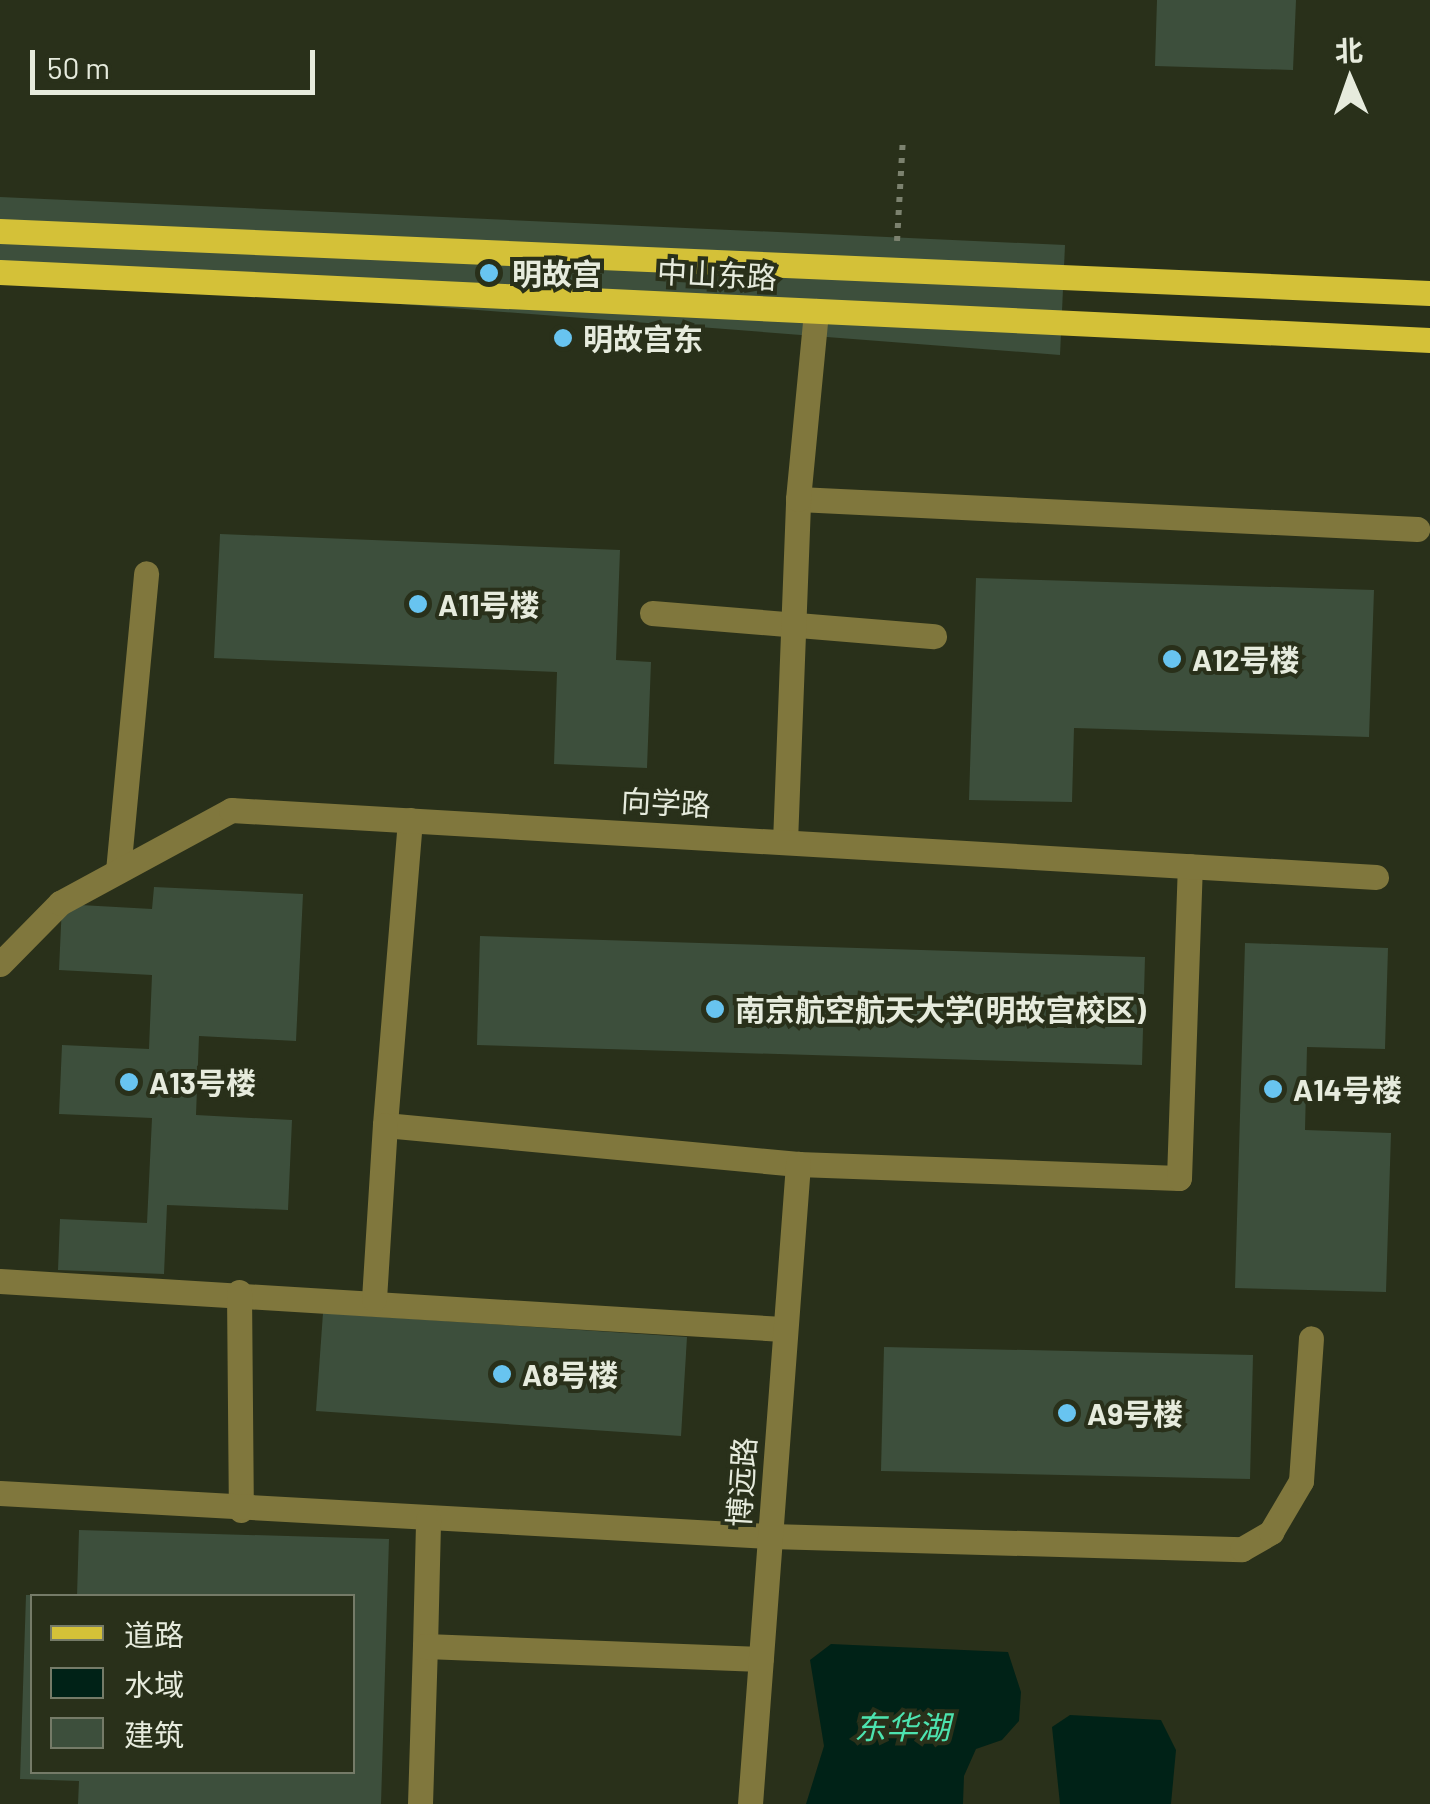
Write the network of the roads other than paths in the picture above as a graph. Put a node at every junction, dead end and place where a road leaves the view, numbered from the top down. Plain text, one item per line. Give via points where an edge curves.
1 (0, 231) edge
2 (0, 272) edge
3 (1430, 294) edge
4 (816, 311) junction
5 (1430, 340) edge
6 (798, 499) junction
7 (1417, 530) dead end
8 (146, 573) dead end
9 (652, 613) dead end
10 (793, 625) junction
11 (934, 636) dead end
12 (410, 820) junction
13 (785, 842) junction
14 (1190, 866) junction
15 (118, 871) junction
16 (1376, 877) dead end
17 (0, 964) edge
18 (385, 1126) junction
19 (798, 1164) junction
20 (0, 1281) edge
21 (239, 1292) junction
22 (374, 1299) junction
23 (783, 1329) junction
24 (1312, 1338) dead end
25 (0, 1493) edge
26 (241, 1510) junction
27 (428, 1519) junction
28 (770, 1536) junction
29 (425, 1646) junction
30 (761, 1659) junction
31 (420, 1804) edge
32 (750, 1804) edge

1 - 3 main road, 中山东路
2 - 4 main road, 中山东路
4 - 5 main road, 中山东路
4 - 6 lane
6 - 7 lane
6 - 10 lane
8 - 15 lane
9 - 10 lane
10 - 11 lane
10 - 13 lane
12 - 13 lane, 向学路
12 - 15 lane, 向学路 via 231,810
12 - 18 lane
13 - 14 lane, 向学路
14 - 16 lane, 向学路
14 - 19 lane via 1179,1178
15 - 17 lane, 向学路 via 60,903
18 - 19 lane
18 - 22 lane
19 - 23 lane, 博远路
20 - 21 lane
21 - 22 lane
21 - 26 lane
22 - 23 lane
23 - 28 lane, 博远路
24 - 28 lane via 1301,1481 1271,1532 1242,1549
25 - 26 lane
26 - 27 lane
27 - 28 lane
27 - 29 lane
28 - 30 lane, 博远路
29 - 30 lane
29 - 31 lane
30 - 32 lane, 博远路

